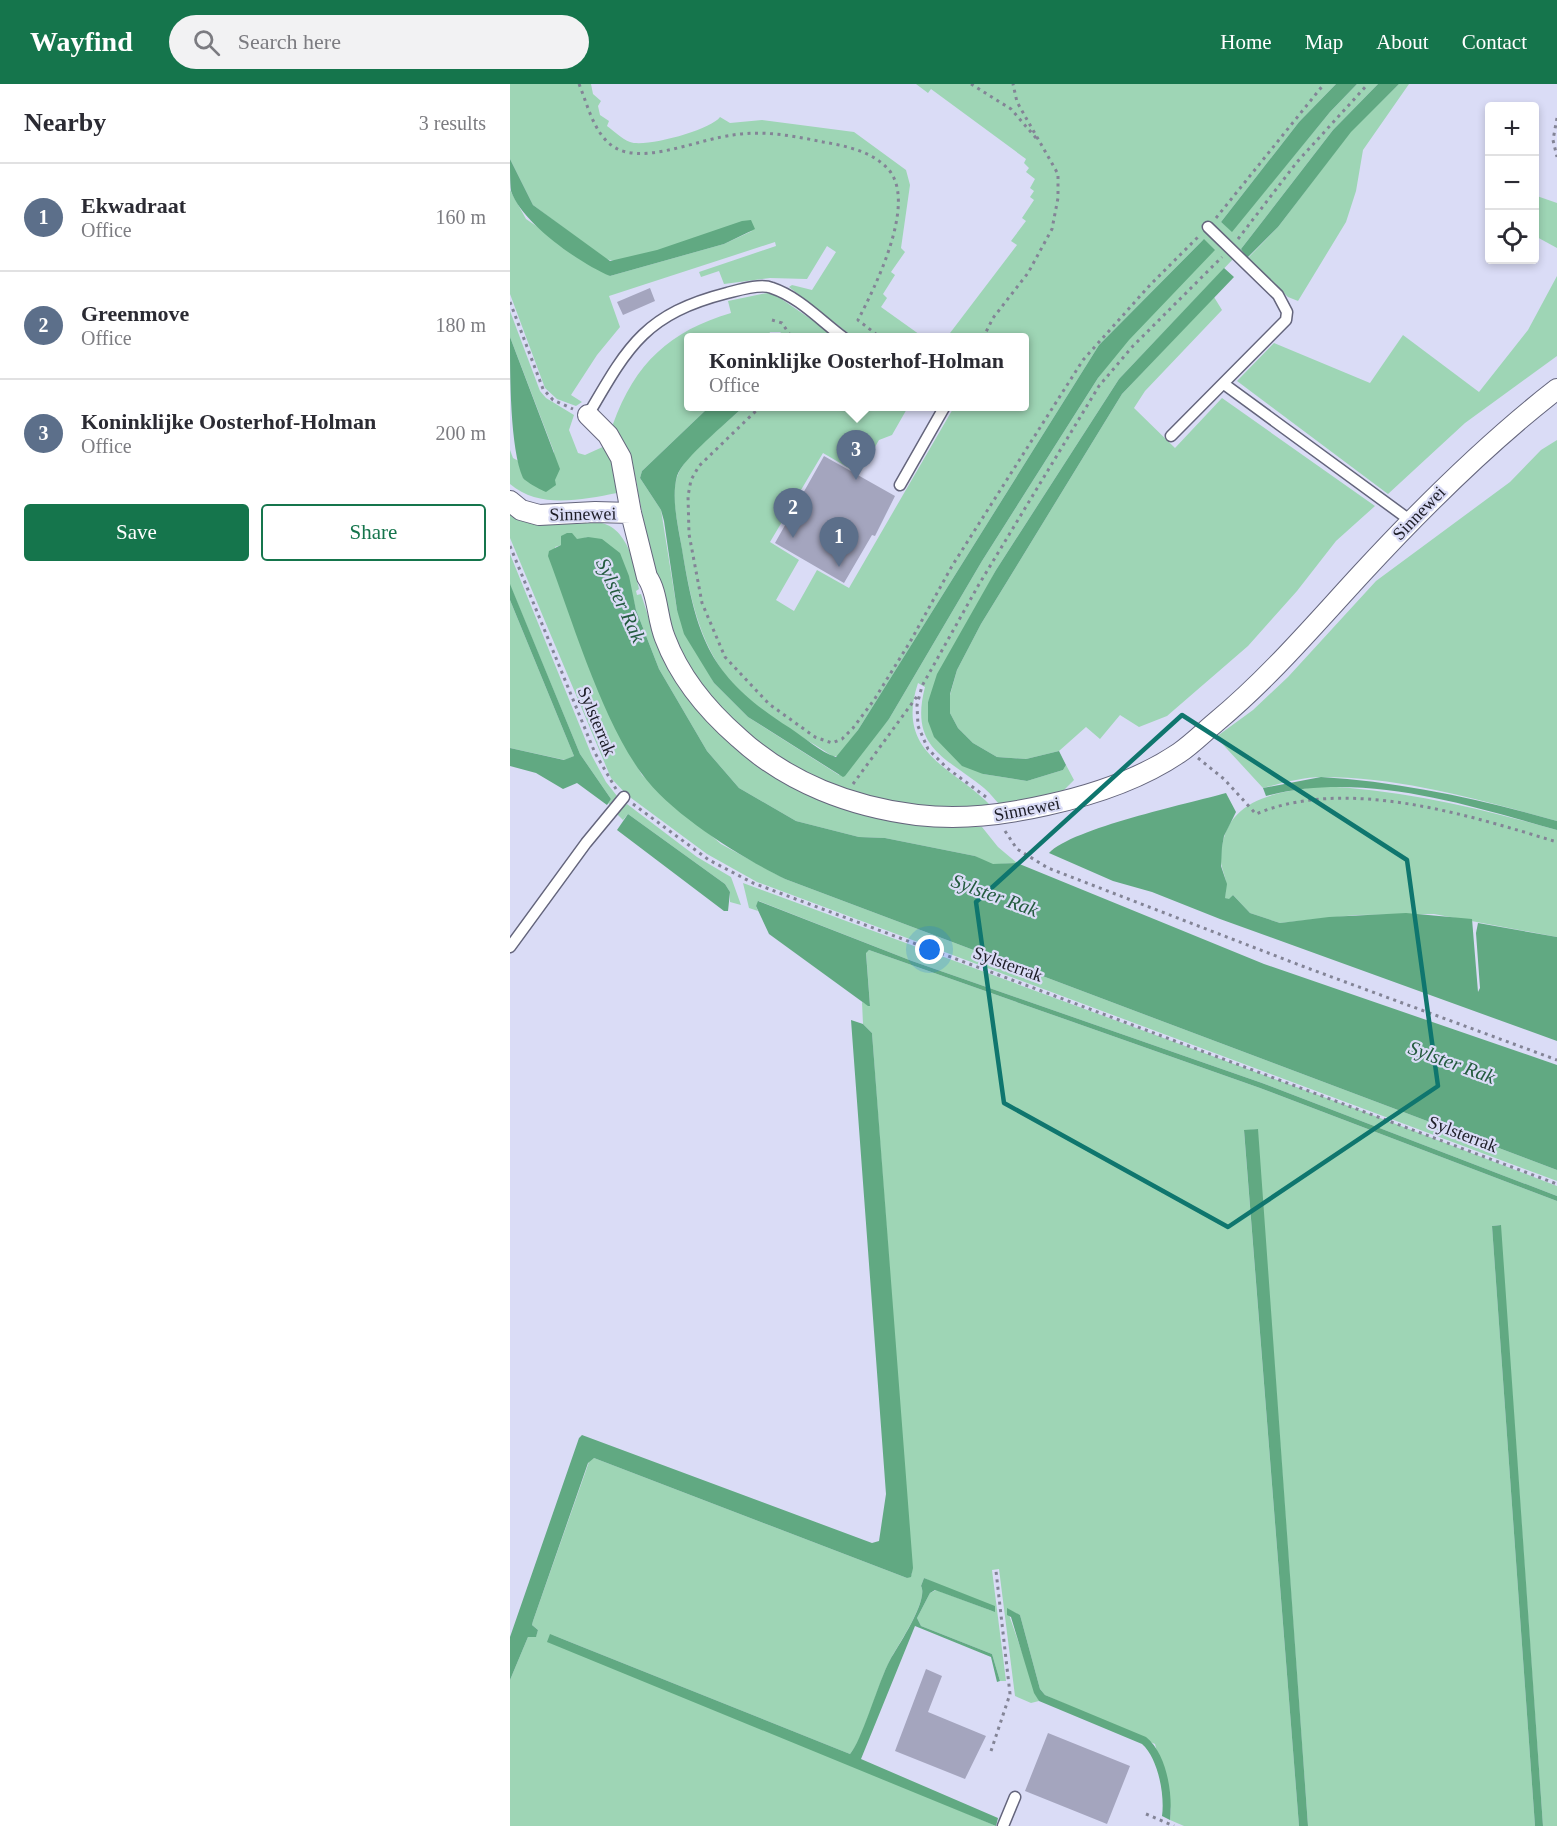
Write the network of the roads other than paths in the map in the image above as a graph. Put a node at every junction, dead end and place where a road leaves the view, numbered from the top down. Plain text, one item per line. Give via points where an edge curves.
1 (1208, 227) road end
2 (837, 333) edge
3 (1224, 384) junction
4 (1557, 389) edge
5 (942, 411) edge
6 (588, 415) joint
7 (1171, 436) dead end
8 (900, 485) dead end
9 (510, 501) edge
10 (631, 513) junction
11 (1411, 521) junction
12 (624, 797) road end
13 (510, 947) edge
14 (1015, 1797) dead end
15 (1003, 1826) edge

1 - 3 lane via 1278,295 1287,312 1281,328
2 - 6 lane via 785,293 769,286 691,303 662,318 630,346
3 - 7 lane
3 - 11 lane
4 - 11 street, Sinnewei via 1464,467
5 - 8 lane
6 - 10 street via 608,435 621,458
9 - 10 street, Sinnewei via 521,510 539,515
10 - 11 street, Sinnewei via 665,639 698,696 740,740 806,784 838,798 869,807 967,818 1001,816 1077,798 1128,781 1185,748 1284,659
12 - 13 lane
14 - 15 lane

